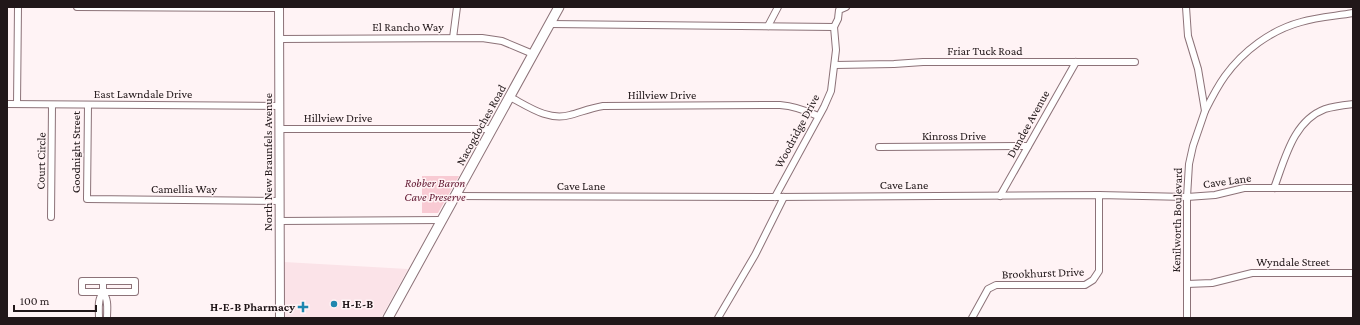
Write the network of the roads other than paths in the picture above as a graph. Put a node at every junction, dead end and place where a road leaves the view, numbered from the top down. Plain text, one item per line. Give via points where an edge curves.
1 (18, 7) edge
2 (77, 7) edge
3 (279, 7) edge
4 (457, 7) edge
5 (559, 7) edge
6 (778, 7) edge
7 (846, 7) edge
8 (1186, 7) edge
9 (1353, 13) edge
10 (550, 24) junction
11 (768, 26) junction
12 (834, 26) junction
13 (453, 38) junction
14 (279, 39) junction
15 (533, 54) junction
16 (1076, 62) junction
17 (1135, 62) dead end
18 (835, 65) junction
19 (510, 97) junction
20 (7, 104) edge
21 (17, 104) junction
22 (1353, 104) edge
23 (52, 105) junction
24 (88, 105) junction
25 (280, 106) junction
26 (1205, 111) junction
27 (818, 116) junction
28 (280, 129) junction
29 (492, 129) junction
30 (1028, 146) junction
31 (879, 147) dead end
32 (1274, 188) junction
33 (1353, 188) edge
34 (1099, 195) junction
35 (455, 196) junction
36 (1000, 196) junction
37 (775, 197) junction
38 (784, 197) junction
39 (1187, 197) junction
40 (87, 199) joint
41 (280, 201) junction
42 (51, 217) dead end
43 (442, 220) junction
44 (279, 221) junction
45 (1353, 273) edge
46 (103, 281) junction
47 (122, 281) junction
48 (1187, 284) junction
49 (122, 292) junction
50 (103, 293) junction
51 (99, 309) junction
52 (107, 309) junction
53 (99, 318) edge
54 (107, 318) edge
55 (280, 318) edge
56 (388, 318) edge
57 (718, 318) edge
58 (972, 318) edge
59 (1187, 318) edge

1 - 21 street
2 - 3 street
3 - 14 street, North New Braunfels Avenue
4 - 13 street
5 - 10 main road, Nacogdoches Road
6 - 11 street
7 - 12 street via 839,10
8 - 26 street, Kenilworth Boulevard via 1188,36 1198,69
9 - 26 street via 1300,22 1279,30 1260,42 1225,76
10 - 11 street
10 - 15 main road, Nacogdoches Road
11 - 12 street
12 - 18 street, Woodridge Drive
13 - 14 street, El Rancho Way
13 - 15 street, El Rancho Way via 497,40
14 - 25 street, North New Braunfels Avenue
15 - 19 main road, Nacogdoches Road
16 - 17 street, Friar Tuck Road
16 - 18 street, Friar Tuck Road
16 - 30 street, Dundee Avenue
18 - 27 street, Woodridge Drive via 831,91
19 - 27 street, Hillview Drive via 552,117 603,106 772,105 804,109
19 - 29 main road, Nacogdoches Road
20 - 21 street, East Lawndale Drive
21 - 23 street, East Lawndale Drive
22 - 32 street via 1325,109 1308,119 1294,138
23 - 24 street, East Lawndale Drive
23 - 42 street, Court Circle
24 - 25 street, East Lawndale Drive
24 - 40 street, Goodnight Street
25 - 28 street, North New Braunfels Avenue
26 - 39 street, Kenilworth Boulevard via 1190,156
27 - 37 street, Woodridge Drive
28 - 29 street, Hillview Drive
28 - 41 street, North New Braunfels Avenue
29 - 35 main road, Nacogdoches Road
30 - 31 street, Kinross Drive
30 - 36 street, Dundee Avenue
32 - 33 street, Cave Lane
32 - 39 street, Cave Lane via 1244,188 1215,195
34 - 36 street, Cave Lane
34 - 39 street, Cave Lane
34 - 58 street, Brookhurst Drive via 1099,270 1093,280 1085,285 996,285 986,292
35 - 37 street, Cave Lane
35 - 43 main road, Nacogdoches Road
36 - 38 street, Cave Lane
37 - 38 street, Cave Lane
38 - 57 street via 758,249
39 - 48 street, Kenilworth Boulevard
40 - 41 street, Camellia Way
41 - 44 street, North New Braunfels Avenue
43 - 44 street
43 - 56 main road, Nacogdoches Road
44 - 55 street, North New Braunfels Avenue
45 - 48 street, Wyndale Street via 1252,273 1212,283
46 - 47 street
46 - 50 street
46 - 50 street via 82,282 82,292
47 - 49 street
47 - 49 street via 135,281 135,292
48 - 59 street, Kenilworth Boulevard
49 - 50 street
50 - 51 street
50 - 52 street via 107,300
51 - 52 street
51 - 53 street
52 - 54 street

